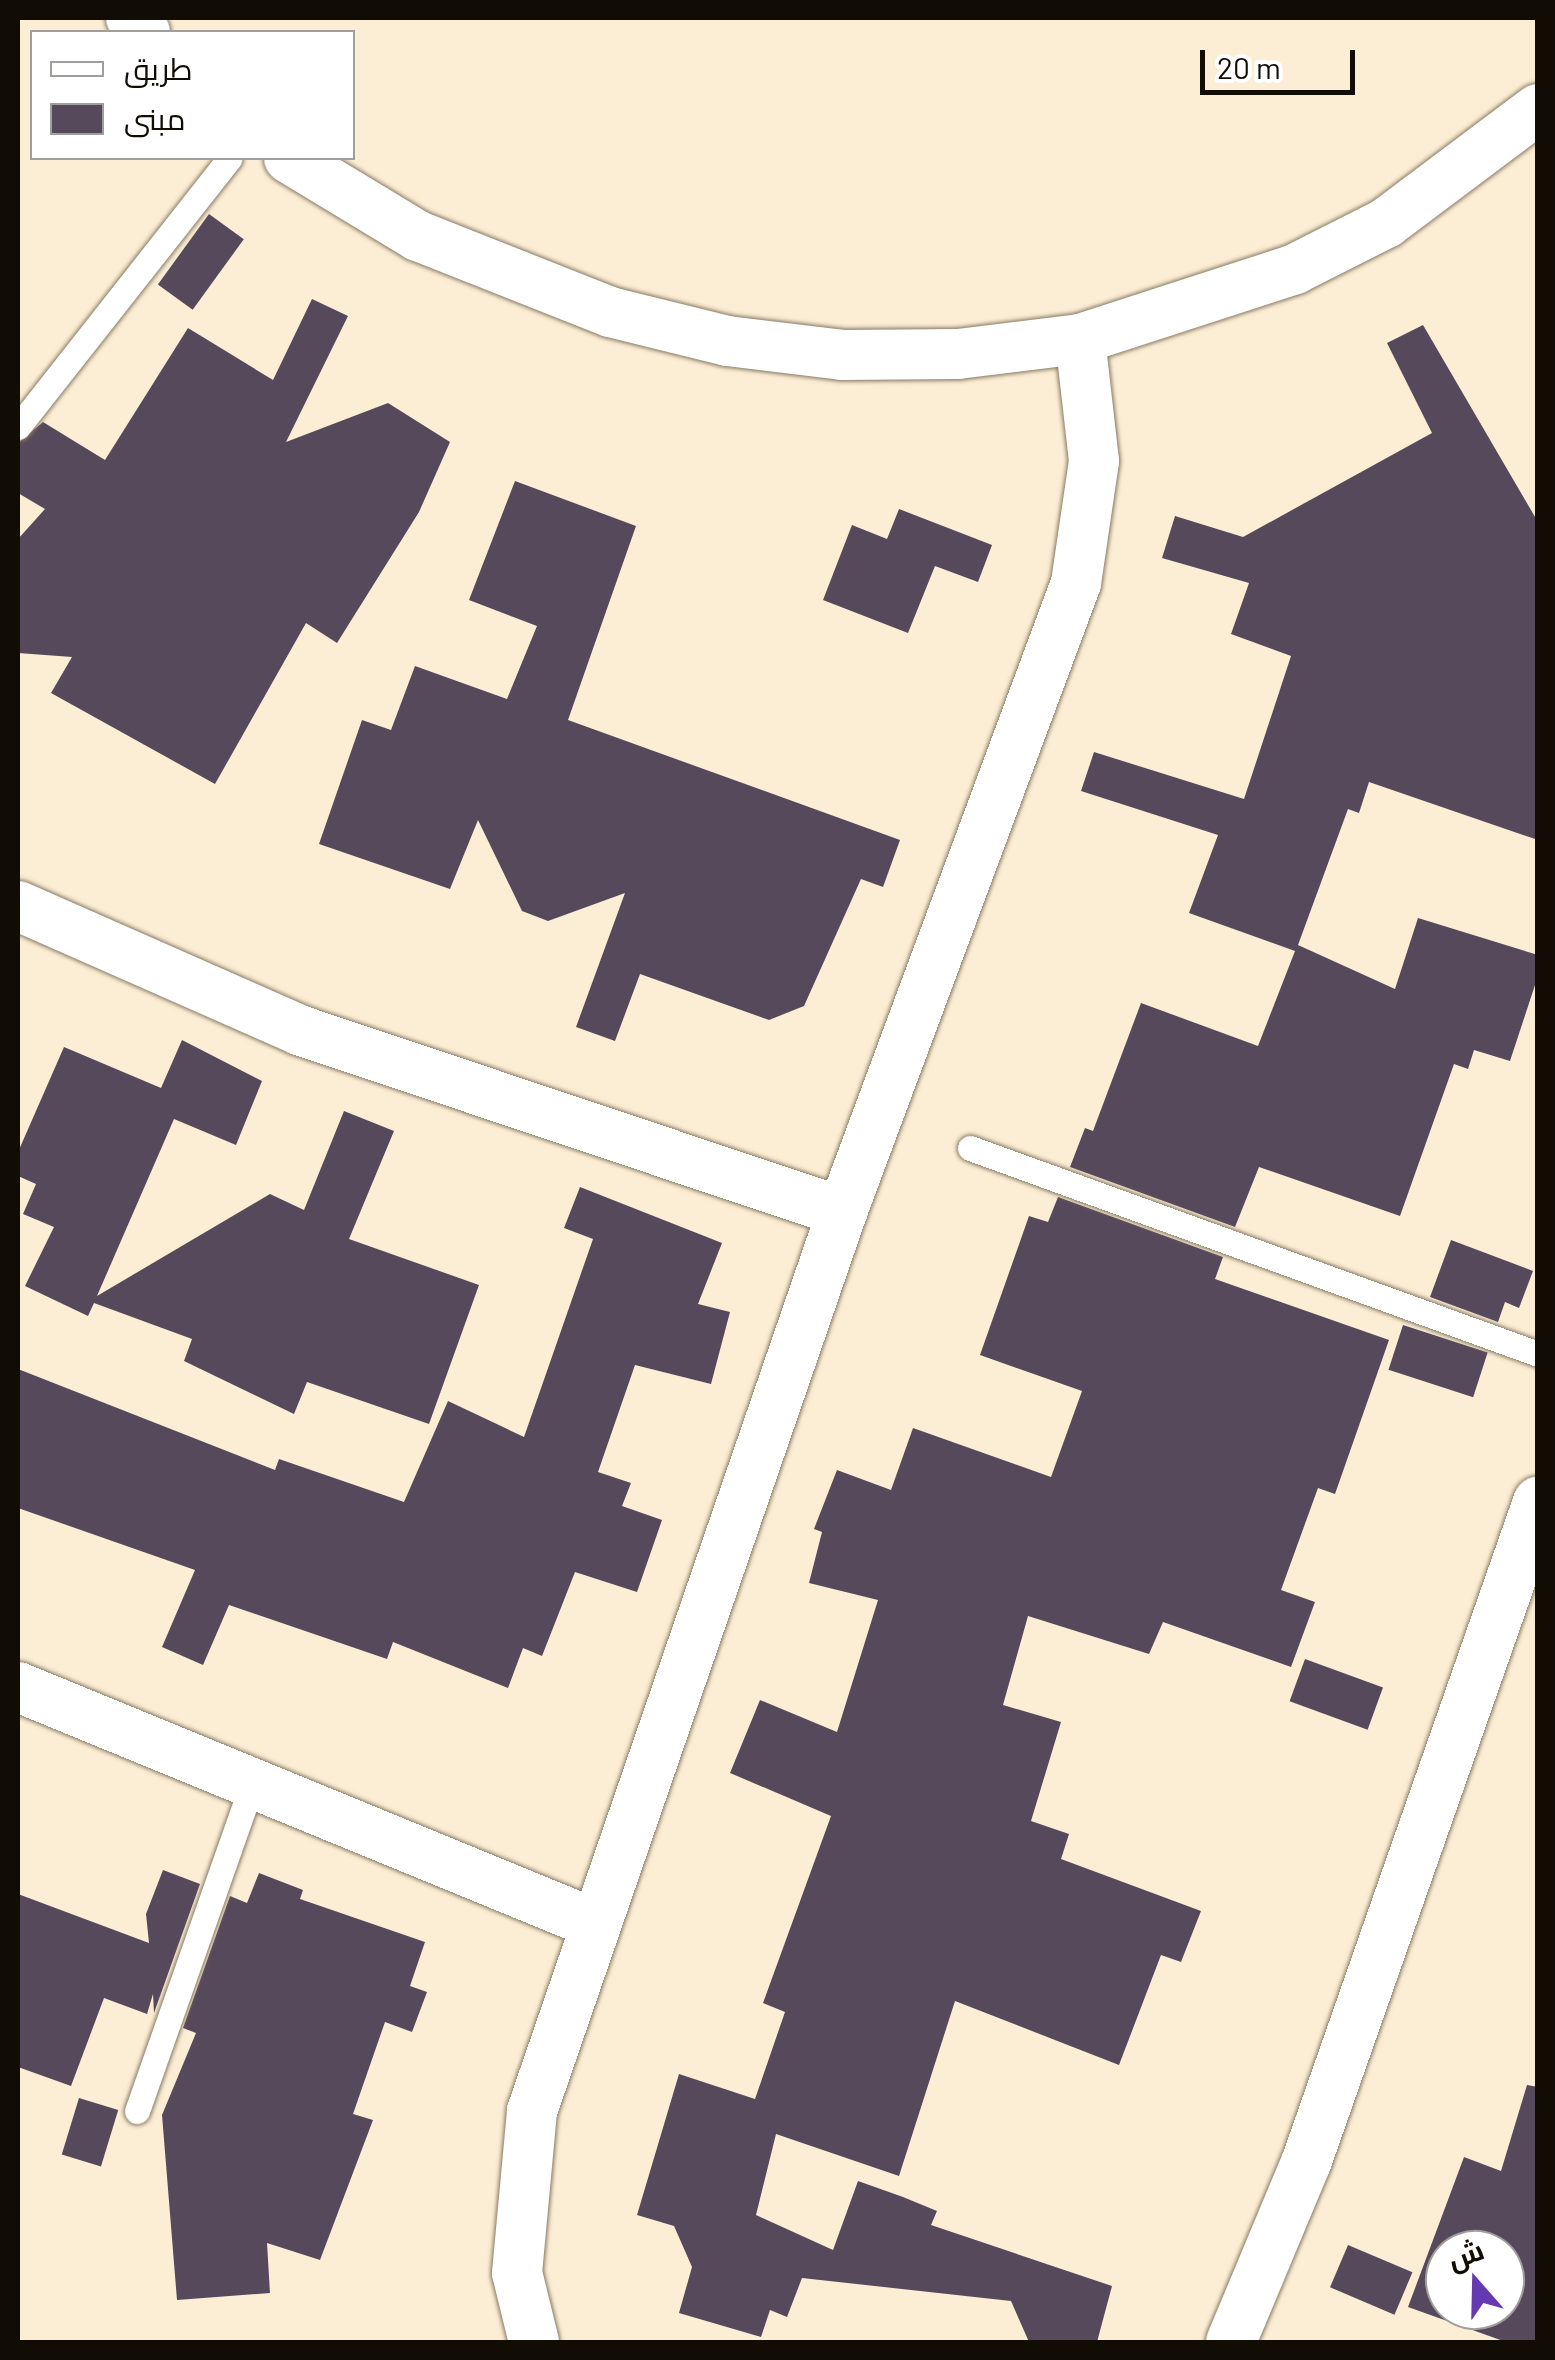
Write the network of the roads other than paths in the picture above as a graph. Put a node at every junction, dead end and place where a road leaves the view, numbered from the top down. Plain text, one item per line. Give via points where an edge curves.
1 (1538, 109) edge
2 (228, 160) edge
3 (291, 160) edge
4 (1080, 339) junction
5 (18, 426) edge
6 (18, 906) edge
7 (970, 1148) dead end
8 (842, 1212) junction
9 (1538, 1354) edge
10 (1538, 1502) edge
11 (18, 1687) edge
12 (251, 1788) junction
13 (595, 1924) junction
14 (138, 2111) dead end
15 (534, 2342) edge
16 (1231, 2342) edge

1 - 4 street via 1386,224 1310,262
2 - 5 lane
3 - 4 street via 418,236 514,278 727,341 920,354
4 - 8 street via 1094,462 1076,584
6 - 8 street via 283,1024
7 - 9 lane
8 - 13 street
10 - 16 street via 1306,2162
11 - 12 street
12 - 13 street
12 - 14 lane
13 - 15 street via 532,2111 517,2273

